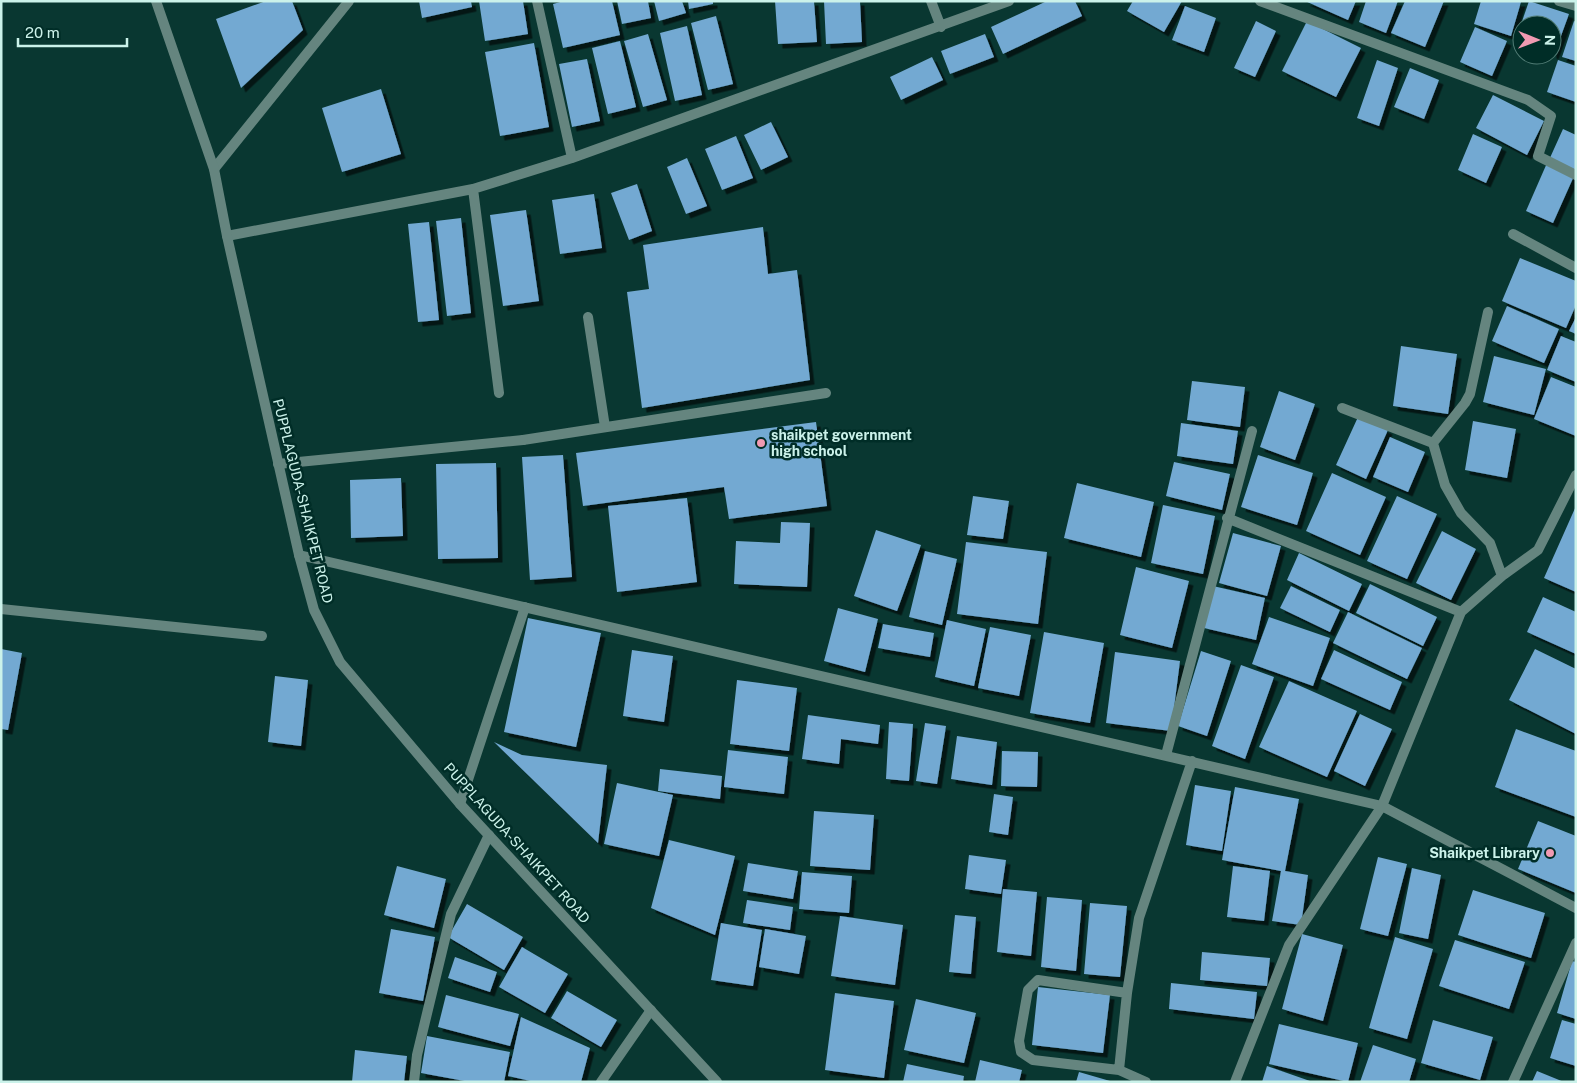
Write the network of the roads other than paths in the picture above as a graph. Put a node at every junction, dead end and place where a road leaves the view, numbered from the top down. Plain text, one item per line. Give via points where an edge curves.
1 (156, 1) edge
2 (349, 1) edge
3 (537, 1) edge
4 (931, 1) edge
5 (1009, 1) edge
6 (1260, 1) edge
7 (1559, 1) edge
8 (1576, 6) edge
9 (941, 27) junction
10 (572, 158) junction
11 (214, 169) junction
12 (1576, 174) edge
13 (473, 189) junction
14 (1513, 234) dead end
15 (227, 236) junction
16 (1576, 268) edge
17 (1488, 312) dead end
18 (588, 317) dead end
19 (499, 393) dead end
20 (826, 393) dead end
21 (1342, 408) dead end
22 (605, 427) junction
23 (1252, 431) dead end
24 (1433, 443) junction
25 (278, 464) junction
26 (1576, 475) edge
27 (1227, 518) junction
28 (299, 555) junction
29 (1502, 576) junction
30 (525, 607) junction
31 (1, 609) edge
32 (1461, 612) junction
33 (262, 636) dead end
34 (1166, 755) junction
35 (1192, 761) junction
36 (460, 804) junction
37 (1382, 806) junction
38 (489, 835) junction
39 (1576, 908) edge
40 (1576, 943) edge
41 (1127, 993) junction
42 (651, 1010) junction
43 (1119, 1070) junction
44 (414, 1082) edge
45 (601, 1082) edge
46 (718, 1082) edge
47 (1146, 1082) edge
48 (1235, 1082) edge
49 (1513, 1082) edge

1 - 11 street, PUPPLAGUDA-SHAIKPET ROAD
2 - 11 street
3 - 10 street
4 - 9 street
5 - 9 street
6 - 12 street via 1528,100 1551,116 1538,156
7 - 8 street
9 - 10 street
10 - 13 street
11 - 15 street, PUPPLAGUDA-SHAIKPET ROAD
13 - 15 street
13 - 19 street
14 - 16 street
15 - 25 street, PUPPLAGUDA-SHAIKPET ROAD
17 - 24 street via 1470,394
18 - 22 street
20 - 22 street
21 - 24 street
22 - 25 street via 523,440
23 - 27 street
24 - 29 street via 1445,485 1461,513 1490,543
25 - 28 street, PUPPLAGUDA-SHAIKPET ROAD
26 - 29 street via 1538,550
27 - 32 street
27 - 34 street
28 - 30 street
28 - 36 street, PUPPLAGUDA-SHAIKPET ROAD via 314,610 340,662
29 - 32 street
30 - 34 street
30 - 36 street
31 - 33 street
32 - 37 street
34 - 35 street
35 - 37 street
35 - 41 street via 1139,918
36 - 38 street, PUPPLAGUDA-SHAIKPET ROAD
37 - 39 street
37 - 48 street via 1289,946
38 - 42 street, PUPPLAGUDA-SHAIKPET ROAD
38 - 44 street via 451,914 417,1055
40 - 49 street
41 - 43 street
41 - 43 street via 1038,980 1028,990 1019,1041 1021,1052 1033,1060
42 - 45 street
42 - 46 street, PUPPLAGUDA-SHAIKPET ROAD
43 - 47 street

